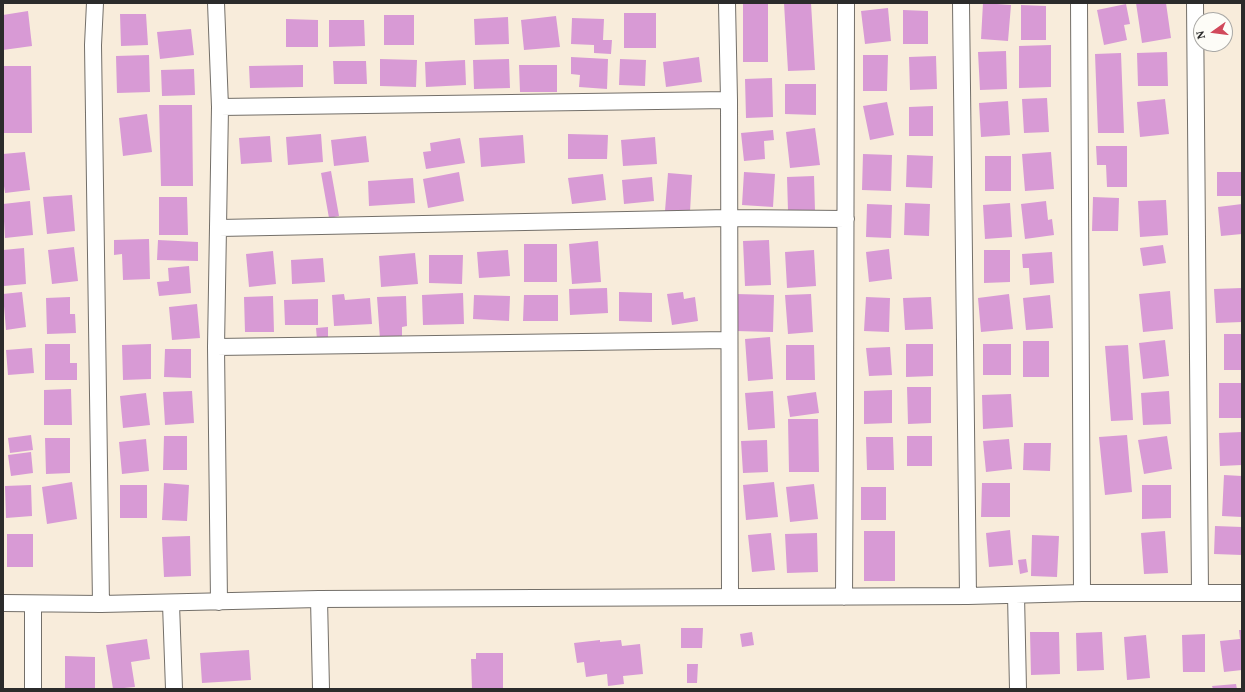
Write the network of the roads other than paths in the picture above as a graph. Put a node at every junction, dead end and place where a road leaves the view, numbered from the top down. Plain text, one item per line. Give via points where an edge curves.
1 (95, 3) edge
2 (216, 3) edge
3 (727, 3) edge
4 (846, 3) edge
5 (961, 3) edge
6 (1079, 3) edge
7 (1195, 3) edge
8 (729, 100) junction
9 (220, 107) junction
10 (729, 218) junction
11 (846, 219) junction
12 (218, 228) junction
13 (729, 340) junction
14 (216, 347) junction
15 (1082, 593) junction
16 (1200, 593) junction
17 (1242, 593) edge
18 (1016, 595) junction
19 (968, 596) junction
20 (730, 597) junction
21 (844, 597) junction
22 (319, 599) junction
23 (219, 602) junction
24 (3, 603) edge
25 (33, 604) junction
26 (101, 604) junction
27 (172, 604) junction
28 (33, 689) edge
29 (174, 689) edge
30 (320, 689) edge
31 (1018, 689) edge

1 - 26 street via 93,45
2 - 9 street
3 - 8 street
4 - 11 street
5 - 19 street
6 - 15 street
7 - 16 street
8 - 9 street
8 - 10 street
9 - 12 street
10 - 11 street
10 - 12 street
10 - 13 street
11 - 21 street
12 - 14 street
13 - 14 street
13 - 20 street
14 - 23 street
15 - 16 street
15 - 18 street
16 - 17 street
18 - 19 street
18 - 31 street
19 - 21 street
20 - 21 street
20 - 22 street
22 - 23 street
22 - 30 street
23 - 27 street
24 - 25 street
25 - 26 street
25 - 28 street
26 - 27 street
27 - 29 street

